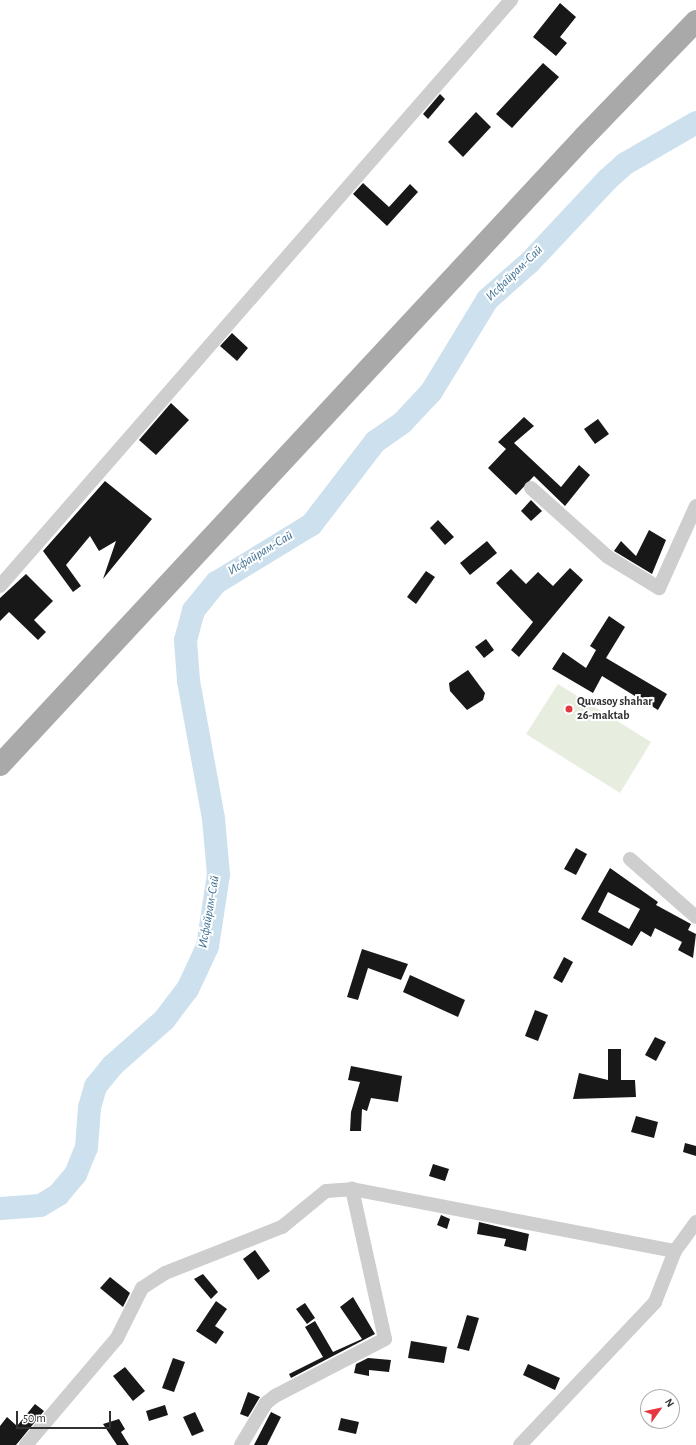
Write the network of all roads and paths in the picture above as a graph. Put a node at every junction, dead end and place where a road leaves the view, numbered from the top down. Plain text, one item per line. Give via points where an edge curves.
1 (511, 0) edge
2 (696, 21) edge
3 (531, 488) dead end
4 (696, 506) edge
5 (0, 586) edge
6 (0, 765) edge
7 (630, 859) dead end
8 (696, 917) edge
9 (352, 1189) junction
10 (696, 1222) edge
11 (675, 1251) junction
12 (26, 1445) edge
13 (241, 1445) edge
14 (520, 1445) edge

1 - 5 street
2 - 6 main road via 585,136
3 - 4 street via 608,556 659,588
7 - 8 street
9 - 11 street
9 - 12 street via 326,1191 282,1227 166,1273 142,1288 116,1338
9 - 13 street via 385,1339 275,1396 266,1403
10 - 11 street
11 - 14 street via 655,1302 627,1336

